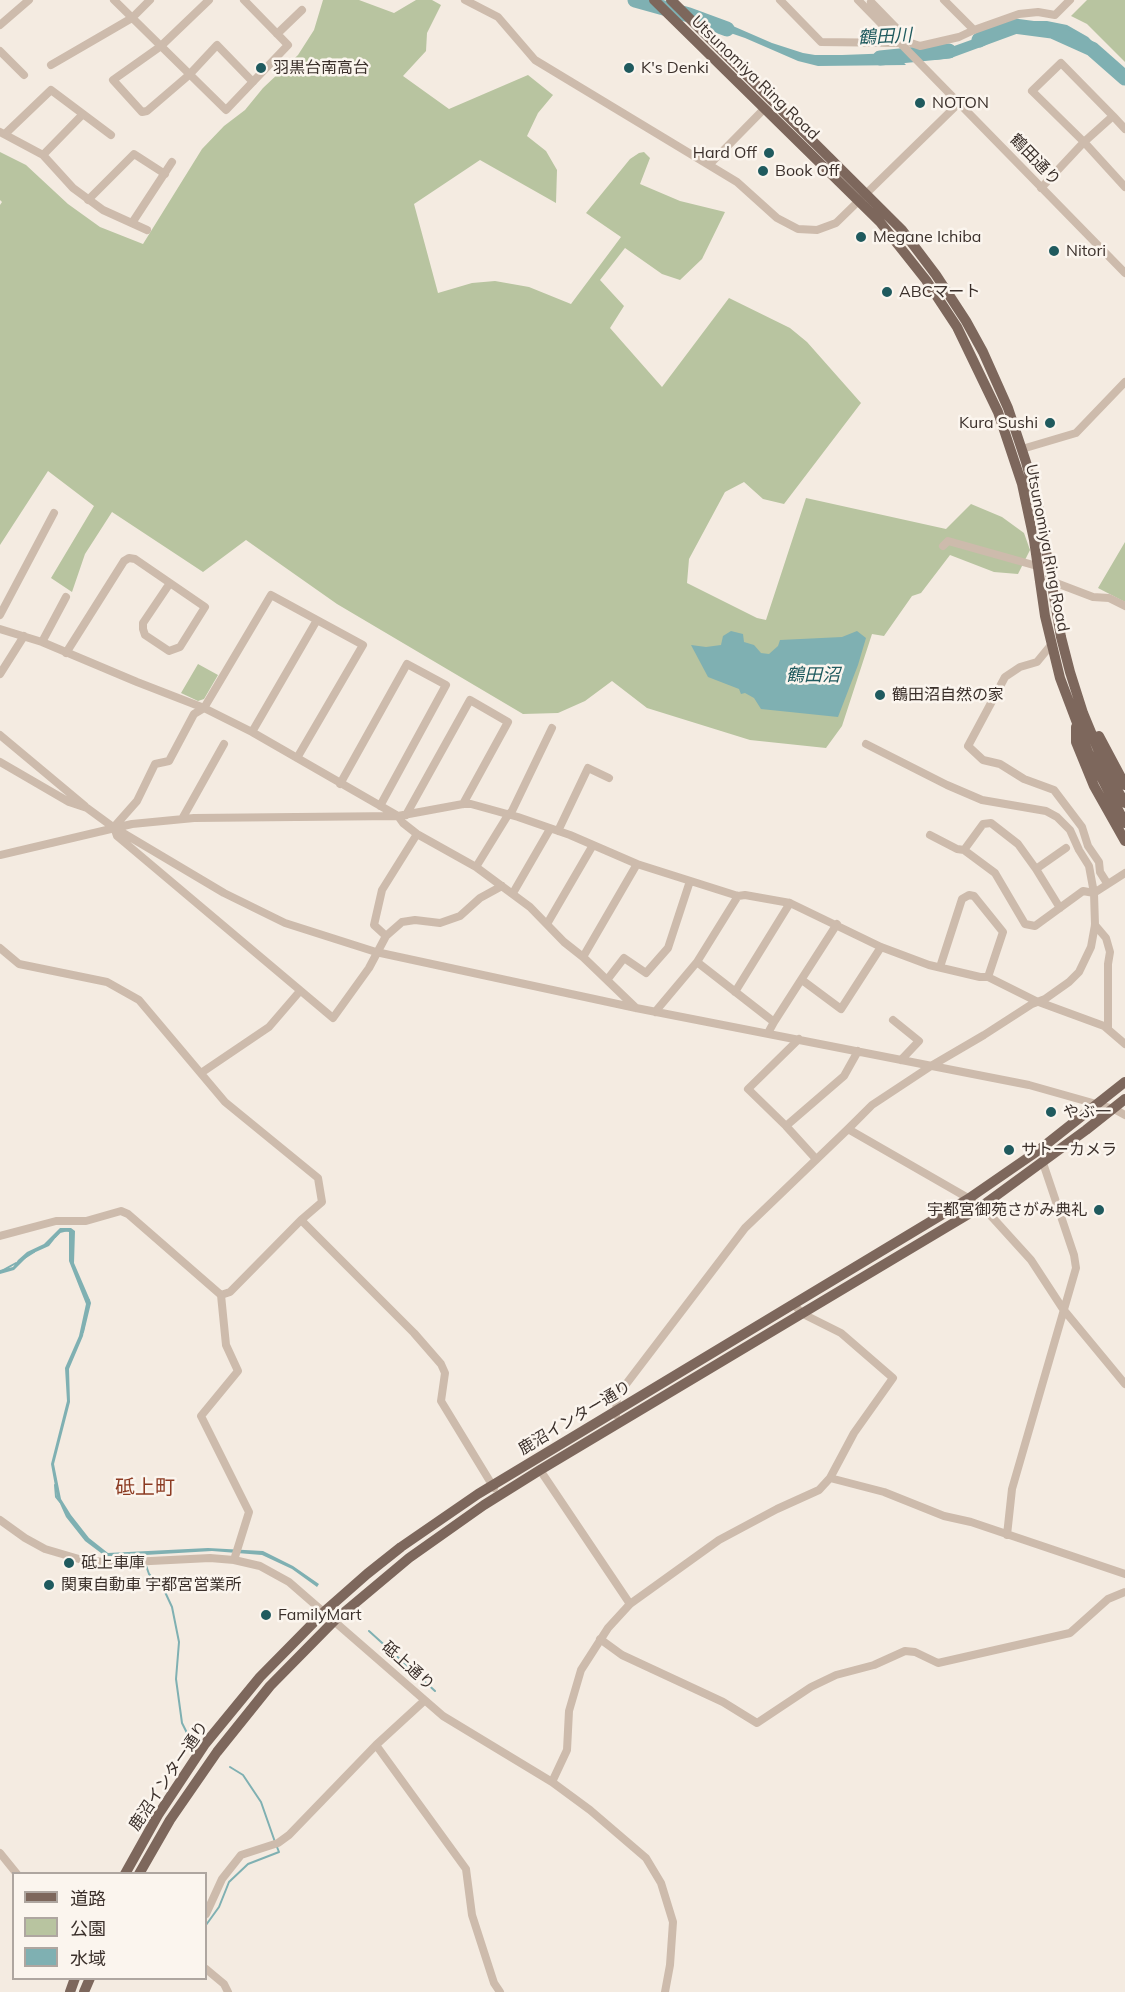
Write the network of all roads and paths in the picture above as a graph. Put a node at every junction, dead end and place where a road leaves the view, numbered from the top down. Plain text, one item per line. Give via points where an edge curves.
1 (28, 0) edge
2 (114, 0) edge
3 (150, 0) edge
4 (209, 0) edge
5 (244, 0) edge
6 (465, 0) edge
7 (654, 0) edge
8 (671, 0) edge
9 (780, 0) edge
10 (858, 0) edge
11 (944, 0) edge
12 (1064, 2) edge
13 (870, 3) edge
14 (302, 10) dead end
15 (132, 18) junction
16 (0, 25) edge
17 (974, 30) junction
18 (277, 34) junction
19 (901, 43) junction
20 (161, 46) junction
21 (0, 51) edge
22 (51, 65) dead end
23 (24, 75) dead end
24 (189, 75) junction
25 (253, 82) junction
26 (959, 103) junction
27 (764, 108) junction
28 (83, 114) junction
29 (1113, 116) junction
30 (1125, 129) edge
31 (2, 133) edge
32 (111, 135) dead end
33 (1084, 142) junction
34 (43, 155) junction
35 (172, 162) dead end
36 (709, 165) junction
37 (165, 174) junction
38 (1125, 187) edge
39 (1041, 188) junction
40 (863, 197) junction
41 (88, 200) junction
42 (132, 223) junction
43 (147, 230) dead end
44 (1125, 273) edge
45 (1125, 382) edge
46 (1022, 449) junction
47 (54, 513) dead end
48 (943, 546) dead end
49 (1037, 566) junction
50 (1051, 581) junction
51 (171, 583) junction
52 (66, 597) dead end
53 (1125, 606) edge
54 (0, 615) edge
55 (317, 620) junction
56 (0, 629) edge
57 (24, 636) junction
58 (42, 642) junction
59 (1051, 645) junction
60 (66, 652) junction
61 (0, 674) edge
62 (204, 708) junction
63 (1083, 713) junction
64 (1076, 722) junction
65 (552, 728) dead end
66 (252, 732) junction
67 (0, 735) edge
68 (224, 744) dead end
69 (866, 744) dead end
70 (297, 758) junction
71 (0, 762) edge
72 (609, 778) dead end
73 (340, 784) junction
74 (1125, 785) edge
75 (463, 804) junction
76 (1125, 804) edge
77 (380, 806) junction
78 (87, 808) junction
79 (508, 815) junction
80 (402, 816) junction
81 (182, 819) junction
82 (1125, 823) edge
83 (113, 827) junction
84 (554, 830) junction
85 (417, 834) junction
86 (930, 835) dead end
87 (1125, 841) edge
88 (593, 845) junction
89 (1066, 848) dead end
90 (964, 850) junction
91 (0, 855) edge
92 (637, 864) junction
93 (476, 867) junction
94 (1036, 869) junction
95 (1125, 873) edge
96 (690, 881) junction
97 (1107, 883) junction
98 (502, 886) junction
99 (513, 893) junction
100 (1094, 893) junction
101 (738, 896) junction
102 (790, 903) junction
103 (1060, 908) junction
104 (547, 924) junction
105 (837, 924) junction
106 (1095, 925) junction
107 (386, 936) junction
108 (881, 947) junction
109 (0, 948) edge
110 (376, 952) junction
111 (583, 957) junction
112 (697, 962) junction
113 (940, 967) junction
114 (988, 977) junction
115 (607, 980) junction
116 (802, 980) junction
117 (300, 991) junction
118 (735, 992) junction
119 (1038, 1002) junction
120 (636, 1008) junction
121 (655, 1012) junction
122 (893, 1020) dead end
123 (774, 1022) junction
124 (1108, 1029) junction
125 (768, 1033) junction
126 (799, 1039) junction
127 (1125, 1044) edge
128 (858, 1051) junction
129 (901, 1060) junction
130 (932, 1066) junction
131 (201, 1073) junction
132 (1125, 1082) edge
133 (1125, 1099) edge
134 (1099, 1104) junction
135 (1114, 1108) junction
136 (1125, 1115) edge
137 (786, 1126) junction
138 (848, 1129) junction
139 (816, 1159) junction
140 (1043, 1163) junction
141 (968, 1199) junction
142 (982, 1206) junction
143 (301, 1220) junction
144 (0, 1236) edge
145 (221, 1295) junction
146 (794, 1305) junction
147 (1063, 1309) junction
148 (803, 1314) junction
149 (1125, 1384) edge
150 (618, 1418) junction
151 (540, 1470) junction
152 (830, 1478) junction
153 (492, 1485) junction
154 (499, 1496) junction
155 (0, 1520) edge
156 (1006, 1535) junction
157 (234, 1560) junction
158 (1125, 1574) edge
159 (1125, 1592) edge
160 (630, 1604) junction
161 (325, 1611) junction
162 (335, 1620) junction
163 (600, 1640) junction
164 (424, 1701) junction
165 (376, 1745) junction
166 (552, 1782) junction
167 (0, 1853) edge
168 (14, 1872) edge
169 (126, 1872) edge
170 (140, 1872) edge
171 (207, 1912) edge
172 (207, 1971) edge
173 (228, 1992) edge
174 (500, 1992) edge
175 (665, 1992) edge

1 - 16 street
2 - 15 street
3 - 15 street
4 - 20 street
5 - 18 street
6 - 36 street via 498,17 535,60
7 - 27 main road, Utsunomiya Ring Road
8 - 40 main road, Utsunomiya Ring Road
9 - 19 street via 821,42
10 - 13 street
11 - 17 street
12 - 17 street via 1055,15 1018,14
13 - 17 street via 911,43 920,46
13 - 19 street
14 - 18 street
15 - 20 street
15 - 22 street
18 - 25 street via 288,45
19 - 26 street, 鶴田通り
20 - 24 street
20 - 24 street via 113,80 142,112
21 - 23 street
24 - 25 street via 226,110
24 - 25 street via 217,45
26 - 39 street, 鶴田通り
26 - 40 street
27 - 36 street
27 - 40 main road, Utsunomiya Ring Road
28 - 31 street via 51,90
28 - 32 street
28 - 34 street
29 - 30 street
29 - 33 street
29 - 33 street via 1061,63 1032,91
31 - 34 street
33 - 38 street
33 - 39 street
34 - 41 street
35 - 37 street
36 - 40 street via 737,182 777,218 798,229 817,230 837,223
37 - 41 street via 134,154
37 - 42 street
39 - 44 street, 鶴田通り
40 - 46 main road, Utsunomiya Ring Road via 903,230 966,321 995,377
40 - 49 main road, Utsunomiya Ring Road via 926,280 973,357 1014,459 1029,514
41 - 42 street
42 - 43 street
45 - 46 street via 1076,433
46 - 50 main road, Utsunomiya Ring Road via 1039,510
47 - 54 street
48 - 49 street via 948,541
49 - 59 main road, Utsunomiya Ring Road
50 - 53 street
50 - 63 main road, Utsunomiya Ring Road via 1061,637
51 - 51 street via 205,607 180,647 169,651 145,635 143,623
51 - 60 street via 135,559 124,561
52 - 58 street
55 - 62 street via 272,595
55 - 66 street
55 - 70 street via 363,645
56 - 57 street
57 - 58 street
57 - 61 street
58 - 60 street
59 - 64 main road, Utsunomiya Ring Road
59 - 97 street via 1037,662 1005,676 968,746 983,760 1054,790 1083,827
60 - 62 street
62 - 66 street
62 - 83 street via 194,714 169,761 155,764 137,801
63 - 74 main road
63 - 76 main road, Utsunomiya Ring Road
64 - 82 main road, Utsunomiya Ring Road
64 - 87 main road via 1076,742 1094,786
65 - 79 street
66 - 70 street
67 - 78 street
68 - 81 street
69 - 100 street via 982,800 1046,811 1057,817 1070,830 1089,866
70 - 73 street
71 - 78 street via 69,802
72 - 84 street via 588,768
73 - 77 street
73 - 77 street via 407,664 446,685
75 - 79 street
75 - 80 street
75 - 80 street via 508,722 470,700
77 - 80 street
78 - 83 street
79 - 84 street
79 - 93 street
80 - 81 street
80 - 85 street via 403,823
81 - 83 street
83 - 91 street
83 - 110 street via 224,893 285,923
83 - 117 street via 117,836
84 - 88 street
84 - 99 street
85 - 93 street
85 - 107 street via 382,890 374,925
86 - 90 street
88 - 92 street
88 - 104 street
89 - 94 street
90 - 94 street via 983,824 991,823 1018,844
90 - 103 street via 995,873 1025,924 1035,926
92 - 96 street
92 - 111 street
93 - 98 street
94 - 103 street
95 - 97 street
96 - 101 street
96 - 115 street via 668,948 646,973 624,958
97 - 100 street
98 - 99 street
98 - 107 street via 480,898 460,916 440,923 402,922
99 - 104 street
100 - 103 street via 1083,891
100 - 106 street
101 - 102 street
101 - 112 street
102 - 105 street
102 - 118 street
104 - 111 street
105 - 108 street
105 - 116 street
106 - 119 street via 1091,947 1079,972
106 - 124 street via 1106,938 1110,952
107 - 110 street
108 - 113 street
108 - 116 street via 842,1009
109 - 131 street via 19,964 107,982 140,1000
110 - 117 street via 333,1018
110 - 120 street
111 - 115 street
112 - 118 street
112 - 121 street
113 - 114 street
113 - 114 street via 962,899 974,896 1003,932
114 - 119 street
115 - 120 street
116 - 123 street
117 - 131 street via 268,1027
118 - 123 street
119 - 124 street
119 - 130 street
120 - 121 street
121 - 125 street
122 - 129 street via 919,1041
123 - 125 street
124 - 127 street
125 - 126 street
126 - 128 street
126 - 137 street via 748,1089
128 - 129 street
128 - 137 street via 844,1076
129 - 130 street
130 - 134 street
130 - 138 street via 872,1105
131 - 143 street via 225,1102 318,1178 322,1202
132 - 134 main road, 鹿沼インター通り
133 - 135 main road, 鹿沼インター通り
134 - 135 street
134 - 141 main road, 鹿沼インター通り
135 - 136 street
135 - 140 main road, 鹿沼インター通り
137 - 139 street
138 - 139 street
138 - 141 street
139 - 150 street via 745,1228 617,1396
140 - 142 main road, 鹿沼インター通り
140 - 147 street via 1076,1268
141 - 142 street
141 - 146 main road, 鹿沼インター通り
142 - 147 street via 1031,1260
142 - 148 main road, 鹿沼インター通り
143 - 145 street via 230,1292
143 - 153 street via 441,1364 445,1373 441,1401
144 - 145 street via 56,1221 86,1221 121,1211
145 - 157 street via 226,1345 238,1371 201,1416 249,1512
146 - 148 street
146 - 150 main road, 鹿沼インター通り
147 - 149 street
147 - 156 street via 1012,1489
148 - 150 main road, 鹿沼インター通り
148 - 152 street via 841,1334 893,1378 854,1433
150 - 151 main road, 鹿沼インター通り
150 - 153 main road, 鹿沼インター通り
151 - 154 main road, 鹿沼インター通り
151 - 160 street
152 - 156 street via 884,1492
152 - 160 street via 819,1491 718,1540
153 - 154 street
153 - 161 main road, 鹿沼インター通り via 401,1547
154 - 162 main road, 鹿沼インター通り via 409,1558
155 - 157 street, 砥上通り via 45,1549 89,1561
156 - 158 street
157 - 161 street, 砥上通り via 275,1573
159 - 163 street via 1108,1599 1070,1633 938,1663 915,1652 904,1652 811,1686 757,1723
160 - 163 street
161 - 162 street, 砥上通り
161 - 169 main road, 鹿沼インター通り via 260,1677 205,1744
162 - 164 street, 砥上通り
162 - 170 main road, 鹿沼インター通り via 270,1686 230,1735 170,1820
163 - 166 street via 581,1670 569,1711 567,1750
164 - 165 street
164 - 166 street, 砥上通り via 463,1730
165 - 171 street via 289,1835 278,1843 241,1855 222,1880
165 - 174 street via 466,1869 472,1915
166 - 175 street, 砥上通り via 625,1838 645,1858 661,1883 673,1922
167 - 168 street
172 - 173 street

